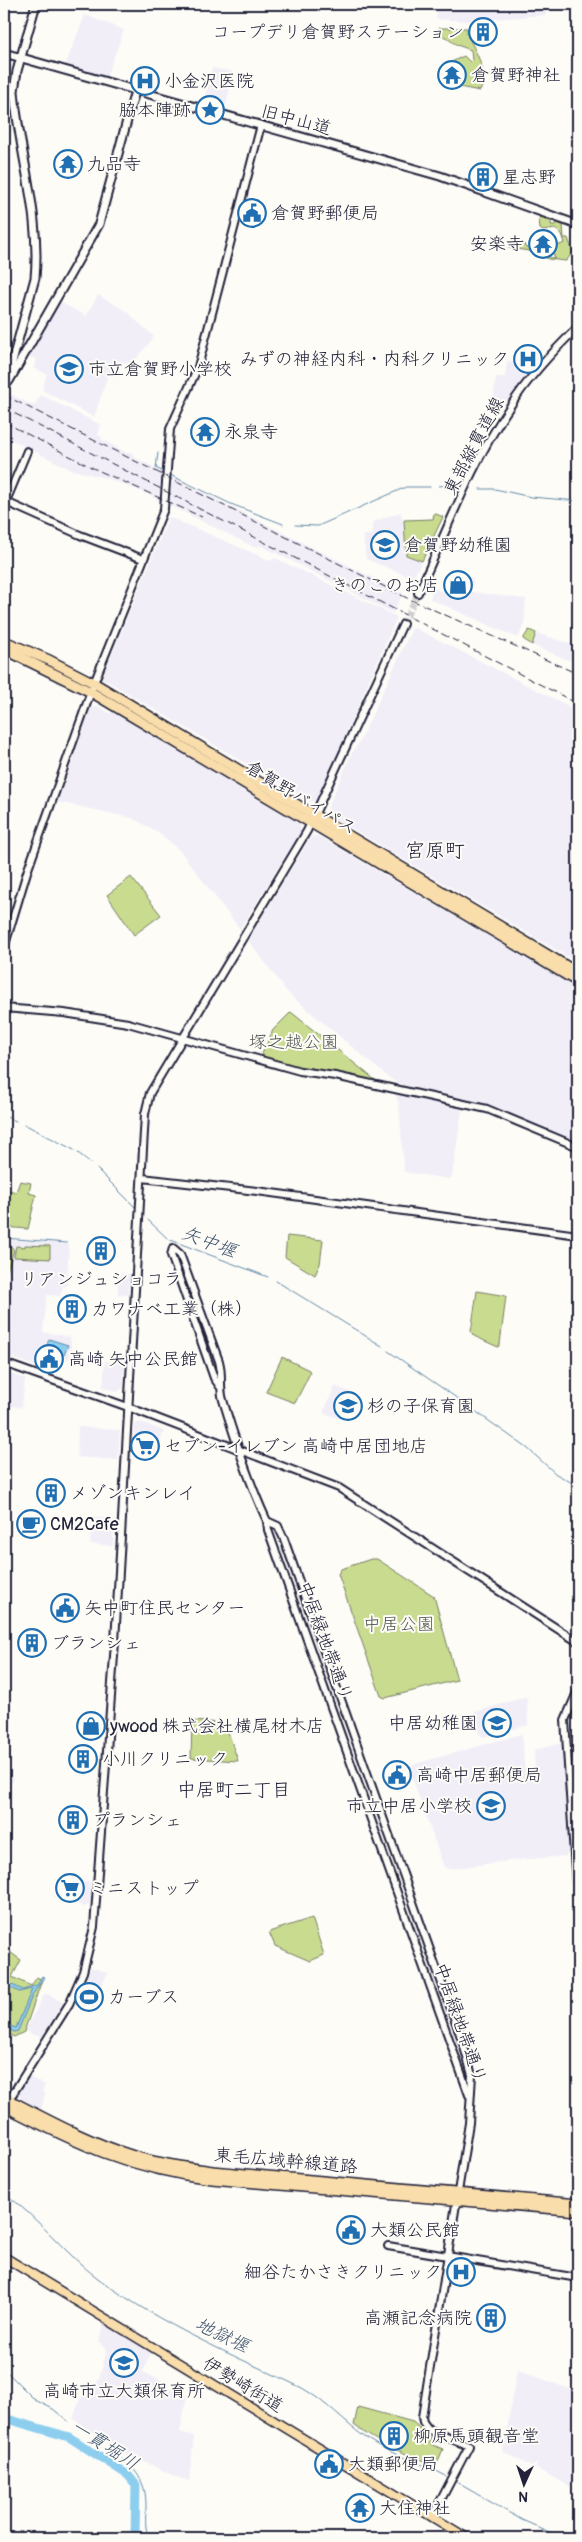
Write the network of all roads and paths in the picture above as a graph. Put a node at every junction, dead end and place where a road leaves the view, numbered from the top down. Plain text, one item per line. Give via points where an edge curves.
1 (36, 4) edge
2 (4, 53) edge
3 (21, 58) junction
4 (135, 91) junction
5 (261, 125) junction
6 (578, 225) edge
7 (578, 327) edge
8 (27, 450) dead end
9 (4, 503) edge
10 (144, 559) junction
11 (418, 593) tunnel mouth
12 (403, 624) tunnel mouth
13 (4, 641) edge
14 (4, 649) edge
15 (93, 687) junction
16 (314, 819) junction
17 (4, 948) edge
18 (578, 973) edge
19 (578, 982) edge
20 (4, 1008) edge
21 (182, 1036) junction
22 (578, 1147) edge
23 (142, 1178) junction
24 (578, 1235) edge
25 (4, 1363) edge
26 (221, 1388) junction
27 (128, 1407) junction
28 (240, 1452) junction
29 (267, 1521) junction
30 (578, 1642) edge
31 (578, 1690) edge
32 (578, 1915) edge
33 (469, 2096) junction
34 (5, 2104) edge
35 (458, 2197) junction
36 (578, 2204) edge
37 (578, 2211) edge
38 (388, 2246) dead end
39 (448, 2256) junction
40 (4, 2257) edge
41 (578, 2278) edge
42 (432, 2517) junction
43 (467, 2538) edge

1 - 3 main road
2 - 3 main road, 旧中山道
3 - 4 main road, 旧中山道
3 - 4 main road via 14,91 36,239 35,278 10,378 99,224
4 - 5 main road, 旧中山道
5 - 6 main road, 旧中山道 via 440,176
5 - 10 street via 198,366 170,429 164,509
7 - 11 street, 東部縦貫道線 via 538,369 509,408 488,444
8 - 9 street
9 - 10 street
10 - 15 street
12 - 16 street
13 - 15 highway, 倉賀野バイパス via 49,660
14 - 15 highway, 倉賀野バイパス
15 - 16 highway, 倉賀野バイパス
15 - 17 street via 27,872
16 - 18 highway, 倉賀野バイパス
16 - 19 highway, 倉賀野バイパス
16 - 21 street
20 - 21 street via 123,1022
21 - 22 street via 300,1070 487,1109
21 - 23 street via 150,1093 145,1114
23 - 24 street
23 - 27 street
25 - 27 street
26 - 26 street, 中居緑地帯通り via 214,1378 171,1255 173,1248 180,1254 219,1361
26 - 28 street, 中居緑地帯通り
27 - 28 street
27 - 34 street via 90,1951 71,1999
28 - 29 street, 中居緑地帯通り
28 - 30 street via 339,1488
29 - 33 street, 中居緑地帯通り
29 - 33 street, 中居緑地帯通り via 278,1526 284,1539 462,2040 472,2075
31 - 32 street via 565,1720
33 - 35 street via 469,2123
34 - 35 highway, 東毛広域幹線道路 via 105,2155 170,2173
35 - 36 highway, 東毛広域幹線道路
35 - 37 highway, 東毛広域幹線道路
35 - 39 street
38 - 39 street
39 - 41 street
39 - 42 street via 422,2422 429,2430 469,2446
40 - 42 main road, 伊勢崎街道
42 - 43 main road, 伊勢崎街道

